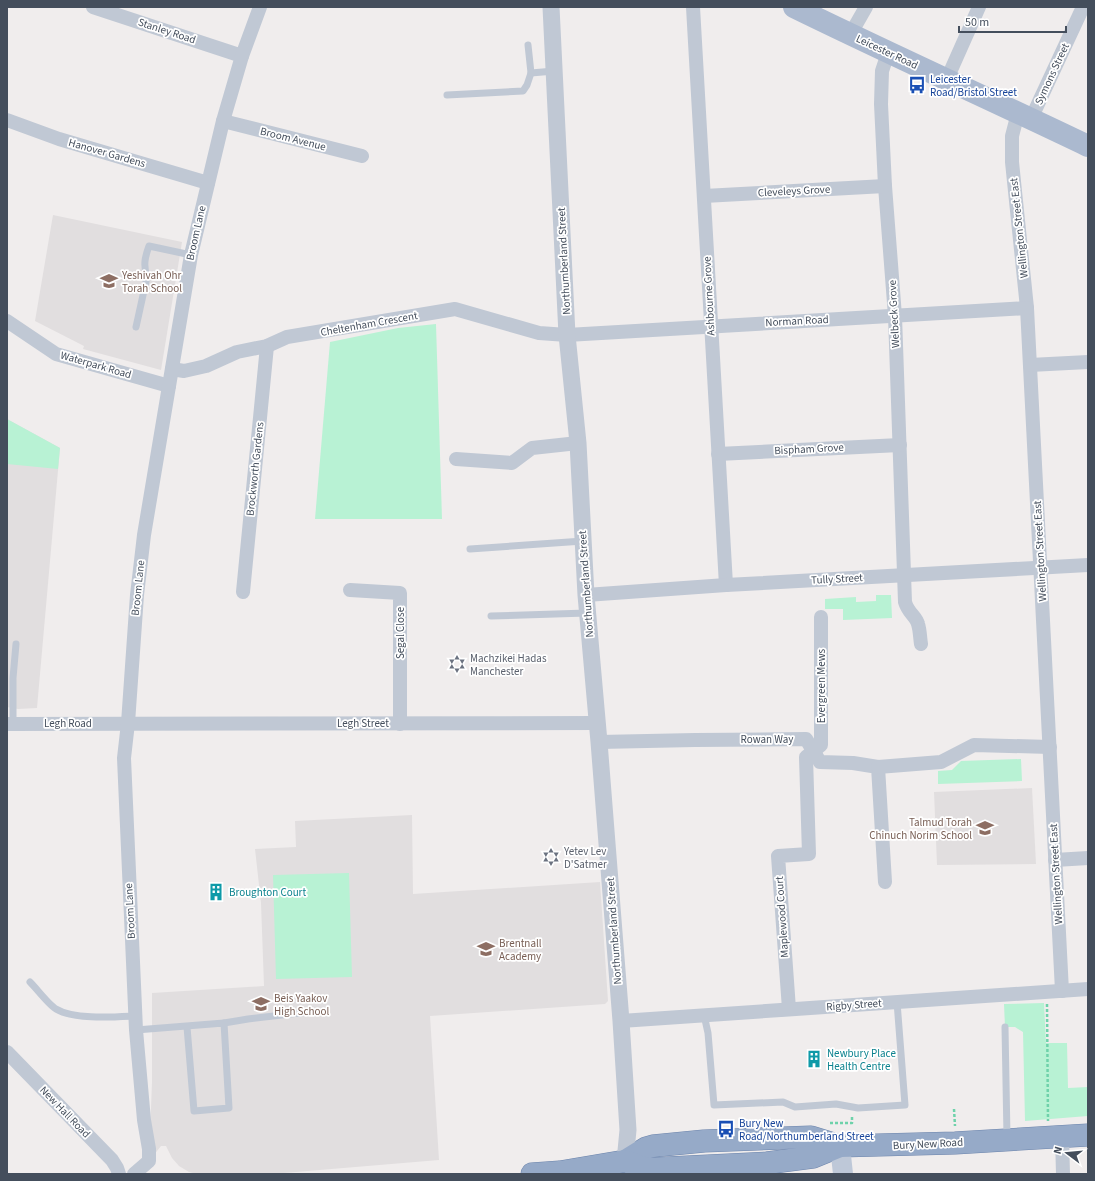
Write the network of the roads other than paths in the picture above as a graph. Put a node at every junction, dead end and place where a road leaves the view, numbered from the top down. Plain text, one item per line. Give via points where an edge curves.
1 (93, 7) edge
2 (260, 7) edge
3 (551, 7) edge
4 (693, 7) edge
5 (794, 7) edge
6 (866, 7) edge
7 (979, 7) edge
8 (1083, 7) edge
9 (126, 12) edge
10 (850, 34) junction
11 (528, 45) dead end
12 (888, 53) junction
13 (242, 56) junction
14 (554, 71) junction
15 (530, 73) junction
16 (947, 80) junction
17 (447, 95) dead end
18 (1025, 116) junction
19 (7, 120) edge
20 (224, 121) junction
21 (1088, 146) edge
22 (362, 156) dead end
23 (208, 183) junction
24 (885, 186) junction
25 (704, 196) junction
26 (191, 255) junction
27 (1027, 308) junction
28 (895, 316) junction
29 (7, 321) edge
30 (711, 326) junction
31 (136, 328) dead end
32 (567, 335) junction
33 (266, 346) junction
34 (1088, 362) edge
35 (1030, 365) junction
36 (172, 369) junction
37 (169, 386) junction
38 (578, 443) junction
39 (900, 445) junction
40 (718, 454) junction
41 (456, 459) dead end
42 (583, 541) junction
43 (470, 549) dead end
44 (1088, 565) edge
45 (1040, 568) junction
46 (905, 576) junction
47 (726, 585) junction
48 (350, 590) dead end
49 (243, 592) dead end
50 (586, 595) junction
51 (587, 613) junction
52 (491, 616) dead end
53 (821, 617) dead end
54 (16, 644) dead end
55 (921, 644) dead end
56 (597, 722) junction
57 (128, 723) junction
58 (10, 724) edge
59 (400, 724) junction
60 (599, 742) junction
61 (1050, 746) junction
62 (813, 751) junction
63 (878, 767) junction
64 (1088, 858) edge
65 (1055, 860) junction
66 (885, 882) dead end
67 (30, 982) dead end
68 (1088, 989) edge
69 (1062, 991) junction
70 (897, 1002) junction
71 (789, 1009) junction
72 (308, 1012) dead end
73 (704, 1015) junction
74 (135, 1016) junction
75 (621, 1021) junction
76 (224, 1023) junction
77 (187, 1027) junction
78 (1005, 1027) dead end
79 (136, 1030) junction
80 (7, 1052) edge
81 (1088, 1135) edge
82 (1055, 1137) junction
83 (1007, 1139) junction
84 (840, 1146) junction
85 (625, 1164) junction
86 (735, 1169) edge
87 (119, 1174) edge
88 (134, 1174) edge
89 (532, 1174) edge
90 (843, 1174) edge
91 (1063, 1174) edge

1 - 9 street, Stanley Road
2 - 13 street, Broom Lane
3 - 14 street, Northumberland Street
4 - 25 street, Ashbourne Grove
5 - 10 main road, Leicester Road
6 - 10 street
7 - 16 street
8 - 18 street, Symons Street
9 - 13 street, Stanley Road
10 - 12 main road, Leicester Road
11 - 15 lane
12 - 16 main road, Leicester Road
12 - 24 street, Welbeck Grove via 882,71 881,104
13 - 20 street, Broom Lane
14 - 15 lane
14 - 32 street, Northumberland Street
15 - 17 lane via 527,85 522,90
16 - 18 main road, Leicester Road
18 - 21 main road, Leicester Road
18 - 27 street, Wellington Street East via 1012,136 1012,162
19 - 23 street, Hanover Gardens via 59,139
20 - 22 street, Broom Avenue
20 - 23 street, Broom Lane
23 - 26 street, Broom Lane
24 - 25 street, Cleveleys Grove
24 - 28 street, Welbeck Grove
25 - 30 street, Ashbourne Grove
26 - 31 lane via 150,246 145,258 145,271 148,277
26 - 36 street, Broom Lane
27 - 28 street, Norman Road
27 - 35 street, Wellington Street East
28 - 30 street, Norman Road
28 - 39 street, Welbeck Grove
29 - 37 street, Waterpark Road via 56,354
30 - 32 street, Norman Road
30 - 40 street, Ashbourne Grove
32 - 33 street, Cheltenham Crescent via 539,333 455,309 287,337
32 - 38 street, Northumberland Street
33 - 36 street, Cheltenham Crescent via 237,352 206,366 184,371
33 - 49 street, Brockworth Gardens
34 - 35 street
35 - 45 street, Wellington Street East
36 - 37 street, Broom Lane
37 - 57 street, Broom Lane via 144,534
38 - 41 street via 532,448 512,463
38 - 42 street, Northumberland Street
39 - 40 street, Bispham Grove
39 - 46 street, Welbeck Grove
40 - 47 street, Ashbourne Grove
42 - 43 lane
42 - 50 street, Northumberland Street
44 - 45 street, Tully Street
45 - 46 street, Tully Street
45 - 61 street, Wellington Street East
46 - 47 street, Tully Street
46 - 55 street, Welbeck Grove via 905,602 916,619
47 - 50 street, Tully Street
48 - 59 street, Segal Close via 400,593
50 - 51 street, Northumberland Street
51 - 52 lane
51 - 56 street, Northumberland Street
53 - 62 street, Evergreen Mews via 821,745
54 - 58 lane
56 - 59 street, Legh Street
56 - 60 street, Northumberland Street
57 - 58 street, Legh Road
57 - 59 street, Legh Street
57 - 74 street, Broom Lane via 124,758
60 - 62 street, Rowan Way via 806,739
60 - 75 street, Northumberland Street
61 - 63 street via 974,745 941,762
61 - 65 street, Wellington Street East
62 - 63 street, Rowan Way via 820,762
62 - 71 street, Maplewood Court via 806,757 809,854 778,856
63 - 66 street
64 - 65 street
65 - 69 street, Wellington Street East
67 - 74 lane via 55,1009 73,1016
68 - 69 street, Rigby Street
69 - 70 street, Rigby Street
70 - 71 street, Rigby Street
70 - 73 lane via 905,1105 858,1108 836,1104 795,1107 783,1102 714,1105
71 - 73 street, Rigby Street
72 - 76 lane
73 - 75 street, Rigby Street
74 - 79 street, Broom Lane
75 - 85 street, Northumberland Street via 628,1130
76 - 77 lane
76 - 77 lane via 229,1108 194,1111
77 - 79 lane
78 - 83 lane
79 - 88 street, Broom Lane via 149,1161
80 - 87 street, New Hall Road via 112,1160
81 - 82 highway, Bury New Road
82 - 83 highway, Bury New Road
82 - 91 street
83 - 84 highway, Bury New Road
84 - 85 highway via 811,1137 704,1141 646,1148
84 - 86 highway, Bury New Road via 812,1157
84 - 90 main road
85 - 86 highway, Bury New Road via 646,1169
85 - 89 highway

